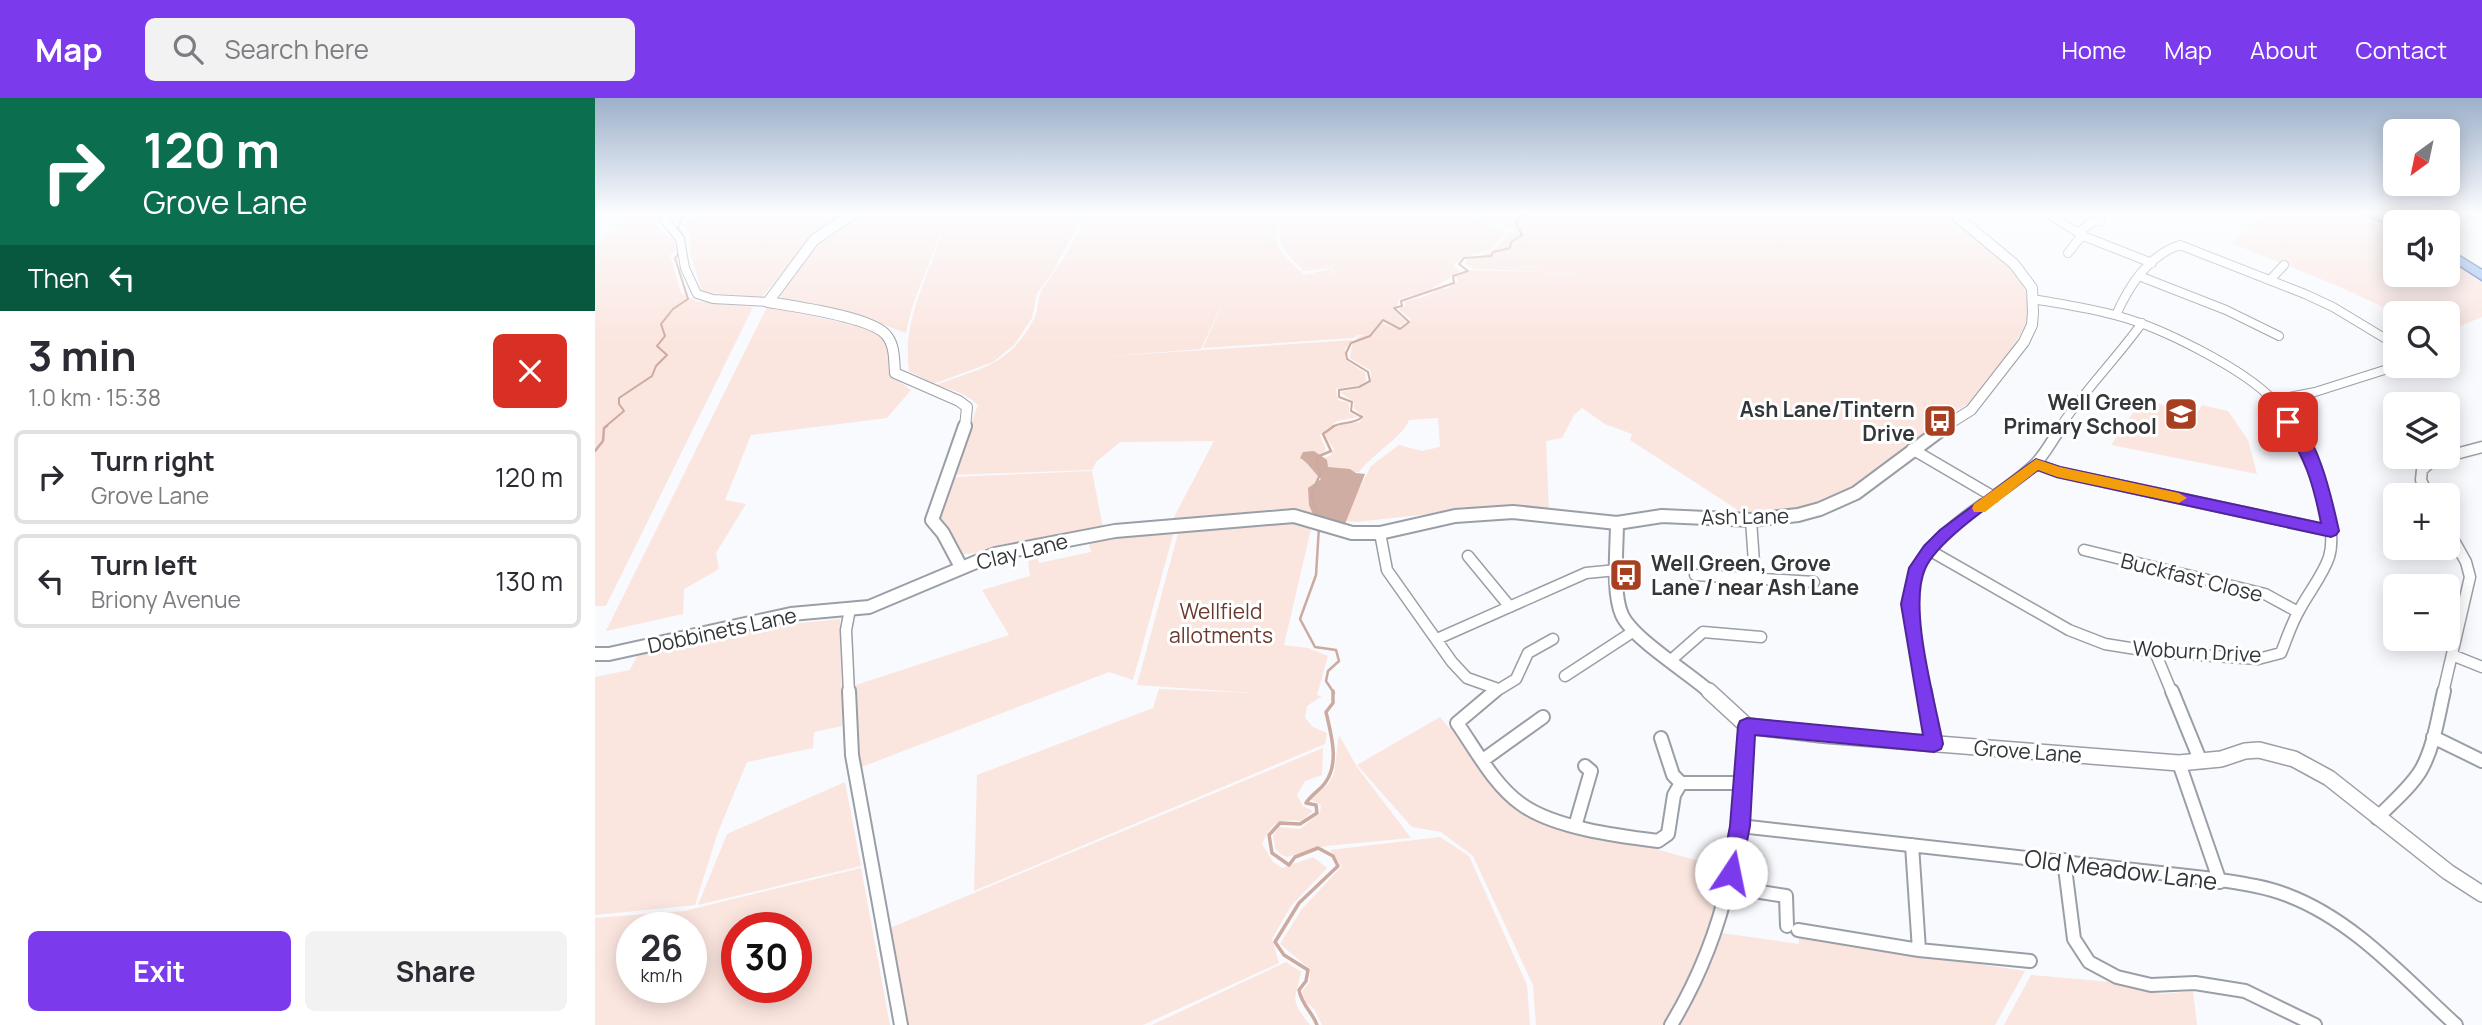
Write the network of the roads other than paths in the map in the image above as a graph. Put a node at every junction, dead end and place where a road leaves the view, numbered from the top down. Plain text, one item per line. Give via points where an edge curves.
1 (683, 257) edge
2 (801, 257) edge
3 (2006, 257) edge
4 (2138, 257) edge
5 (2159, 257) edge
6 (2213, 257) edge
7 (2460, 260) edge
8 (2152, 263) junction
9 (2284, 265) dead end
10 (2139, 276) junction
11 (2482, 276) edge
12 (2270, 280) junction
13 (2033, 299) junction
14 (768, 302) junction
15 (2116, 315) junction
16 (2142, 323) junction
17 (2279, 336) dead end
18 (2383, 337) edge
19 (2383, 370) edge
20 (2273, 400) junction
21 (2482, 447) edge
22 (1913, 449) junction
23 (2460, 453) edge
24 (2036, 464) junction
25 (1994, 498) junction
26 (1751, 520) junction
27 (1616, 523) junction
28 (2331, 531) junction
29 (1381, 533) junction
30 (1929, 550) junction
31 (2084, 550) dead end
32 (2460, 551) edge
33 (1468, 556) dead end
34 (961, 567) junction
35 (1617, 570) junction
36 (1695, 575) dead end
37 (1755, 577) junction
38 (1814, 582) dead end
39 (1510, 607) junction
40 (850, 610) junction
41 (2298, 611) junction
42 (1634, 631) junction
43 (1761, 637) dead end
44 (1437, 639) junction
45 (1553, 639) dead end
46 (2155, 652) junction
47 (595, 654) edge
48 (2452, 655) junction
49 (1670, 661) junction
50 (2482, 667) edge
51 (1565, 676) dead end
52 (1498, 689) junction
53 (1543, 716) dead end
54 (1747, 726) junction
55 (2433, 737) junction
56 (1661, 738) dead end
57 (1934, 744) junction
58 (1482, 760) junction
59 (2482, 761) edge
60 (2201, 762) junction
61 (2179, 763) junction
62 (1585, 766) dead end
63 (1681, 783) junction
64 (1744, 783) junction
65 (2377, 818) junction
66 (1576, 823) junction
67 (1740, 826) junction
68 (1912, 845) junction
69 (2064, 860) junction
70 (2220, 882) junction
71 (1729, 887) junction
72 (2482, 894) edge
73 (1919, 950) junction
74 (2030, 961) dead end
75 (901, 1025) edge
76 (1671, 1025) edge
77 (2315, 1025) edge
78 (2456, 1025) edge

1 - 14 street via 697,294
2 - 14 street
3 - 13 street via 2028,282
4 - 8 street
5 - 8 street
6 - 12 street
7 - 11 main road
8 - 10 street
9 - 12 street
10 - 15 street
10 - 17 street
12 - 18 street via 2333,307
13 - 15 street, Woburn Drive
13 - 22 street, Ash Lane via 2032,325 2024,342 1980,401
14 - 34 street via 883,330 890,341 895,373 912,384 957,398 967,407 968,423 932,520
15 - 16 street, Woburn Drive
16 - 20 street, Woburn Drive via 2214,359
16 - 24 street via 2069,412
19 - 20 street
20 - 28 street, Woburn Drive via 2303,440 2321,485
21 - 23 street
22 - 25 street
22 - 26 street, Ash Lane via 1878,479 1820,509
24 - 25 street
24 - 28 street
25 - 30 street
26 - 27 street, Ash Lane via 1662,516
26 - 37 street
27 - 29 street, Clay Lane via 1513,512 1455,516
27 - 35 street
28 - 41 street, Woburn Drive via 2328,560
29 - 34 street, Clay Lane via 1352,533 1294,516 1261,516 1115,531 1013,549
29 - 44 street via 1387,570
30 - 46 street, Woburn Drive via 2069,630 2105,643
30 - 57 street via 1917,568 1909,604
31 - 41 street, Buckfast Close via 2265,594
32 - 48 street via 2470,577
33 - 39 street
34 - 40 street, Clay Lane via 887,601
35 - 39 street via 1585,573
35 - 42 street via 1622,615
36 - 37 street
37 - 38 street
39 - 44 street
40 - 47 street, Dobbinets Lane via 791,614
40 - 75 street via 846,630 852,755
41 - 46 street, Woburn Drive via 2281,653 2258,659
42 - 49 street
42 - 51 street
43 - 49 street via 1703,632
44 - 52 street via 1467,678
45 - 52 street via 1528,653 1516,679
46 - 60 street
48 - 50 street
48 - 55 street
49 - 54 street
52 - 58 street via 1457,723
53 - 58 street
54 - 57 street, Grove Lane
54 - 64 street
55 - 59 street
55 - 65 street via 2411,784
56 - 63 street via 1673,775
57 - 61 street, Grove Lane
58 - 66 street via 1523,806
60 - 61 street, Grove Lane
60 - 65 street, Grove Lane via 2245,751 2277,753 2329,778
61 - 70 street
62 - 66 street via 1591,771
63 - 64 street
63 - 66 street via 1665,838 1647,840
64 - 67 street
65 - 72 street, Grove Lane
67 - 68 street, Old Meadow Lane
67 - 71 street
68 - 69 street, Old Meadow Lane
68 - 73 street
69 - 70 street, Old Meadow Lane
69 - 77 street via 2074,940 2088,962 2117,977 2151,985 2195,983 2245,991
70 - 78 street, Old Meadow Lane via 2253,884 2323,912
71 - 73 street via 1786,896 1792,928
71 - 76 street via 1713,944
73 - 74 street

